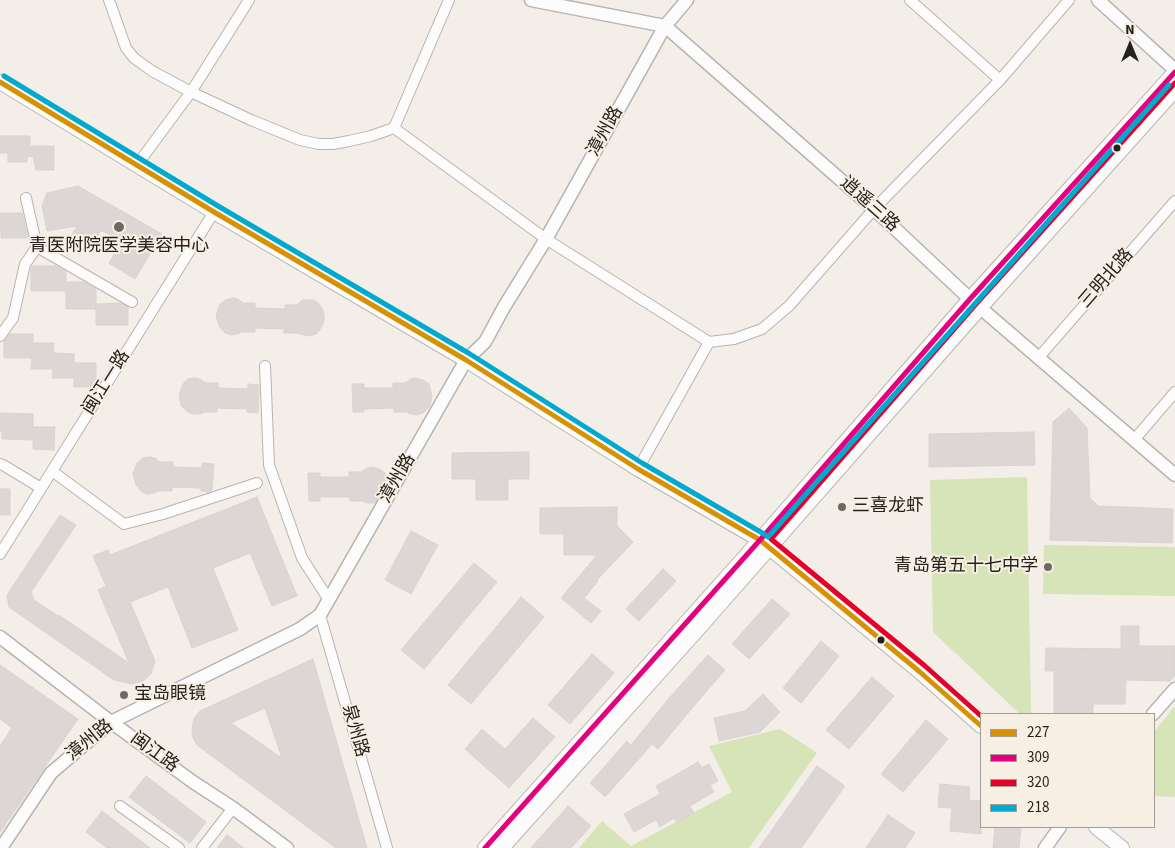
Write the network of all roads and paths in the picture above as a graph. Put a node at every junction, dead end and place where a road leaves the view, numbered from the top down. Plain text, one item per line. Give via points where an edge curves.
1 (109, 0) edge
2 (249, 0) edge
3 (449, 0) edge
4 (531, 0) edge
5 (687, 0) edge
6 (910, 0) edge
7 (1069, 0) edge
8 (1098, 0) edge
9 (665, 26) junction
10 (1175, 71) edge
11 (1000, 80) junction
12 (0, 82) edge
13 (1175, 90) edge
14 (191, 92) junction
15 (394, 128) junction
16 (137, 165) junction
17 (26, 198) dead end
18 (1175, 201) edge
19 (874, 210) junction
20 (214, 212) junction
21 (546, 240) junction
22 (37, 246) junction
23 (132, 302) dead end
24 (975, 304) junction
25 (0, 336) edge
26 (709, 342) junction
27 (1039, 357) junction
28 (466, 360) junction
29 (266, 366) dead end
30 (1175, 392) edge
31 (1134, 440) junction
32 (0, 464) edge
33 (638, 469) junction
34 (52, 471) junction
35 (1175, 475) edge
36 (257, 482) dead end
37 (42, 488) junction
38 (764, 544) junction
39 (0, 554) edge
40 (329, 600) junction
41 (320, 615) junction
42 (0, 637) edge
43 (1175, 689) edge
44 (1154, 713) edge
45 (112, 722) junction
46 (980, 725) edge
47 (120, 806) dead end
48 (233, 808) junction
49 (1059, 828) edge
50 (1097, 828) edge
51 (1, 848) edge
52 (179, 848) edge
53 (202, 848) edge
54 (287, 848) edge
55 (387, 848) edge
56 (485, 848) edge
57 (502, 848) edge
58 (1045, 848) edge
59 (1122, 848) edge

1 - 14 street via 126,48 134,58
2 - 14 street
3 - 15 street
4 - 9 street
5 - 9 street, 漳州路
6 - 11 street
7 - 11 street
8 - 10 street
9 - 19 street, 逍遥三路
9 - 21 street, 漳州路
10 - 24 main road
11 - 19 street
12 - 16 main road
13 - 24 main road
14 - 15 street via 300,140 319,144 349,141
14 - 16 street
15 - 21 street
16 - 20 main road
17 - 22 street
18 - 27 street, 三明北路
19 - 24 street, 逍遥三路
19 - 26 street via 789,306 762,329 734,339
20 - 28 main road
20 - 34 street, 闽江一路
21 - 26 street
21 - 28 street, 漳州路 via 485,342
22 - 23 street
22 - 25 street via 25,264 12,318
24 - 27 street, 逍遥三路
24 - 38 main road
26 - 33 street
27 - 31 street, 逍遥三路
28 - 33 main road
28 - 40 street, 漳州路
29 - 40 street via 269,465 302,558
30 - 31 street
31 - 35 street, 逍遥三路
32 - 37 street
33 - 38 main road
34 - 36 street via 124,524
34 - 37 street, 闽江一路
37 - 39 street, 闽江一路
38 - 46 main road
38 - 56 main road
38 - 57 main road via 699,628
40 - 41 street, 漳州路
41 - 45 street, 漳州路 via 300,629
41 - 55 street, 泉州路
42 - 45 street, 闽江路
43 - 44 street
45 - 48 street, 闽江路
45 - 51 street, 漳州路 via 51,773
47 - 52 street
48 - 53 street
48 - 54 street, 闽江路
49 - 58 street
50 - 59 main road

